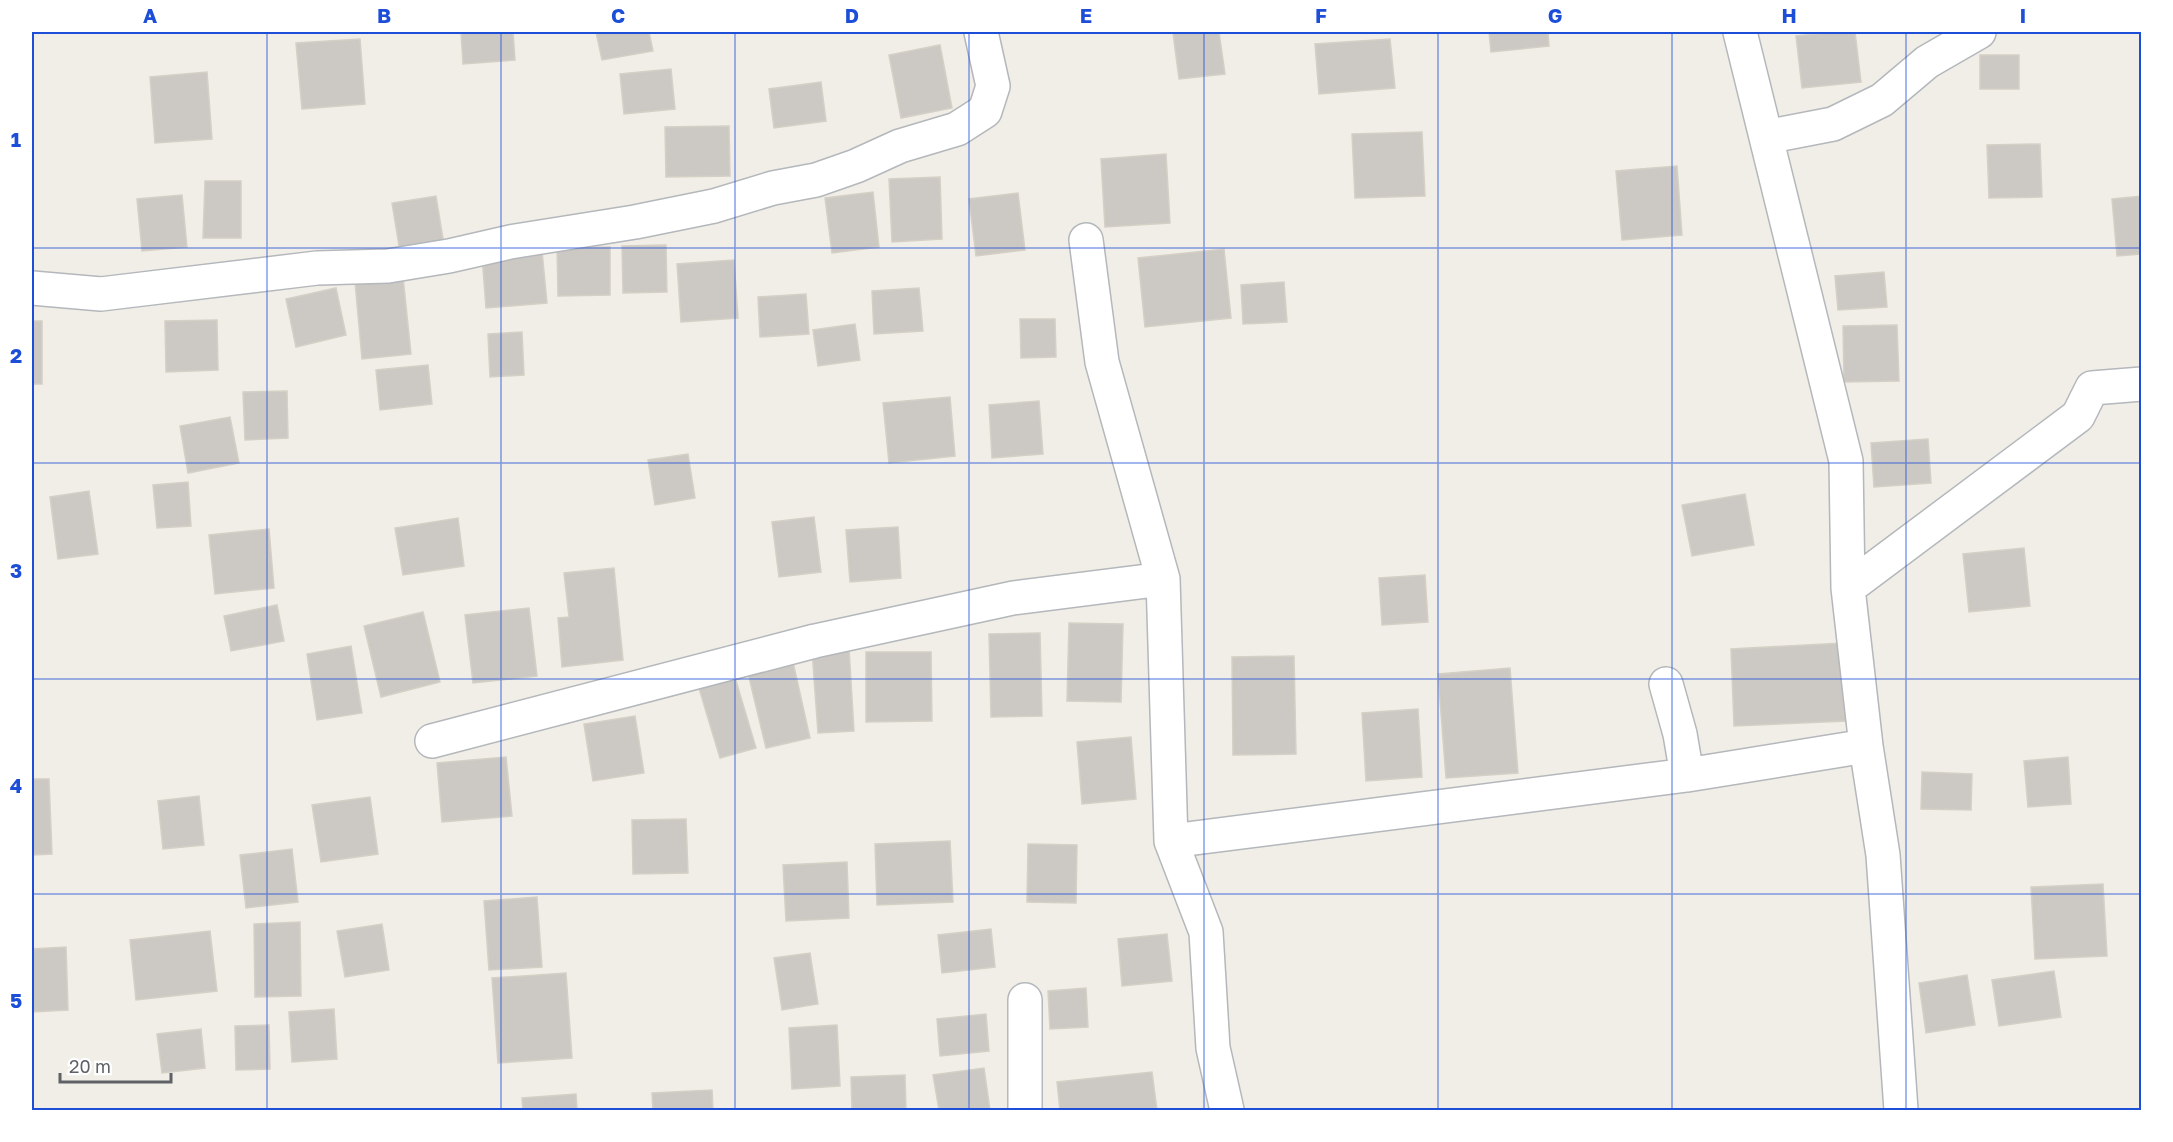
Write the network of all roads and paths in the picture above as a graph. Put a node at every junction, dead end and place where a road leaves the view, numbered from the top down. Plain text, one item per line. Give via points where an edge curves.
1 (981, 32) edge
2 (1740, 32) edge
3 (1979, 32) edge
4 (1766, 136) junction
5 (1086, 240) dead end
6 (32, 288) edge
7 (2142, 384) edge
8 (1163, 579) junction
9 (1848, 588) junction
10 (1666, 684) dead end
11 (432, 741) dead end
12 (1866, 746) junction
13 (1687, 775) junction
14 (1171, 841) junction
15 (1025, 999) dead end
16 (1025, 1110) edge
17 (1227, 1110) edge
18 (1901, 1110) edge

1 - 6 street via 993,86 985,111 957,129 900,146 816,180 635,222 388,266 317,268 101,294
2 - 4 street
3 - 4 street via 1927,62 1882,100 1833,124
4 - 9 street via 1846,461
5 - 8 street via 1102,362
7 - 9 street via 2092,388 2078,416
8 - 11 street via 1013,598 815,641
8 - 14 street
9 - 12 street
10 - 13 street
12 - 13 street
12 - 18 street via 1883,855
13 - 14 street
14 - 17 street via 1206,932 1213,1048
15 - 16 street

